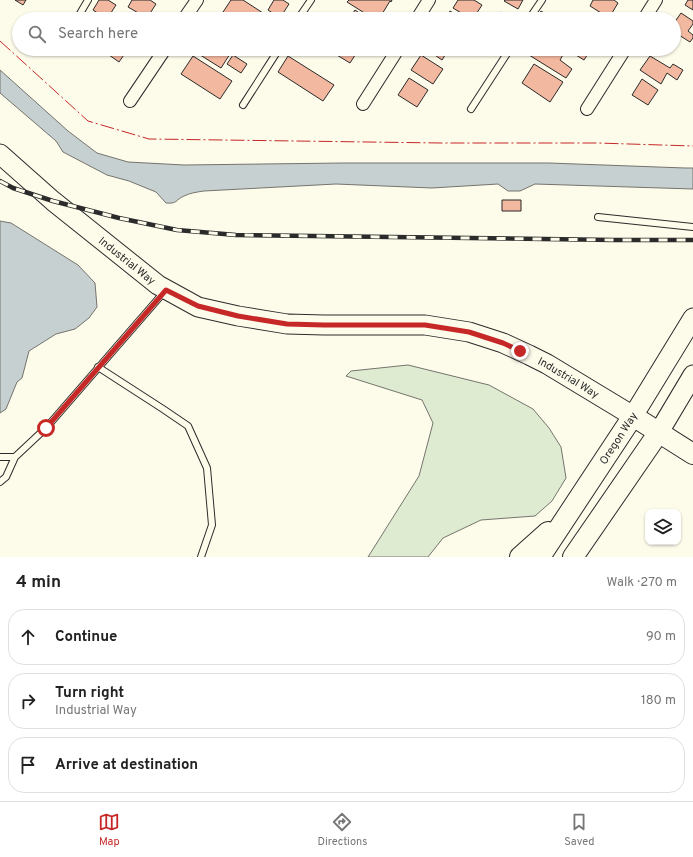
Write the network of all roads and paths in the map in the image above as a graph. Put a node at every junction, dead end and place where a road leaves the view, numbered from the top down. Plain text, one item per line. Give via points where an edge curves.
1 (88, 0) edge
2 (197, 0) edge
3 (311, 0) edge
4 (429, 0) edge
5 (542, 0) edge
6 (656, 0) edge
7 (81, 12) edge
8 (189, 12) edge
9 (303, 12) edge
10 (421, 12) edge
11 (534, 12) edge
12 (648, 12) edge
13 (159, 56) edge
14 (274, 56) edge
15 (394, 56) edge
16 (505, 56) edge
17 (621, 56) edge
18 (130, 101) dead end
19 (243, 104) dead end
20 (364, 104) dead end
21 (471, 109) dead end
22 (587, 109) dead end
23 (0, 154) edge
24 (598, 217) dead end
25 (693, 227) edge
26 (166, 290) junction
27 (693, 318) edge
28 (98, 367) junction
29 (693, 375) edge
30 (633, 416) junction
31 (659, 432) junction
32 (693, 454) edge
33 (0, 457) edge
34 (15, 457) junction
35 (0, 482) edge
36 (568, 515) junction
37 (201, 557) edge
38 (520, 557) edge
39 (540, 557) edge
40 (573, 557) edge

1 - 7 lane
2 - 8 street
3 - 9 lane
4 - 10 street
5 - 11 lane
6 - 12 street
13 - 18 street
14 - 19 lane
15 - 20 street
16 - 21 lane
17 - 22 street
23 - 26 main road, Industrial Way via 53,201
24 - 25 lane
26 - 28 lane
26 - 30 main road, Industrial Way via 198,306 287,324 425,325 469,332 503,343 547,364
27 - 30 main road, Oregon Way
28 - 34 lane via 46,428
28 - 37 lane via 188,426 206,468 212,525
29 - 31 main road
30 - 31 highway, Industrial Way
30 - 36 highway, Oregon Way
31 - 32 highway, Industrial Way
31 - 40 highway
33 - 34 lane
34 - 35 lane via 6,477
36 - 38 highway
36 - 39 highway, Oregon Way

